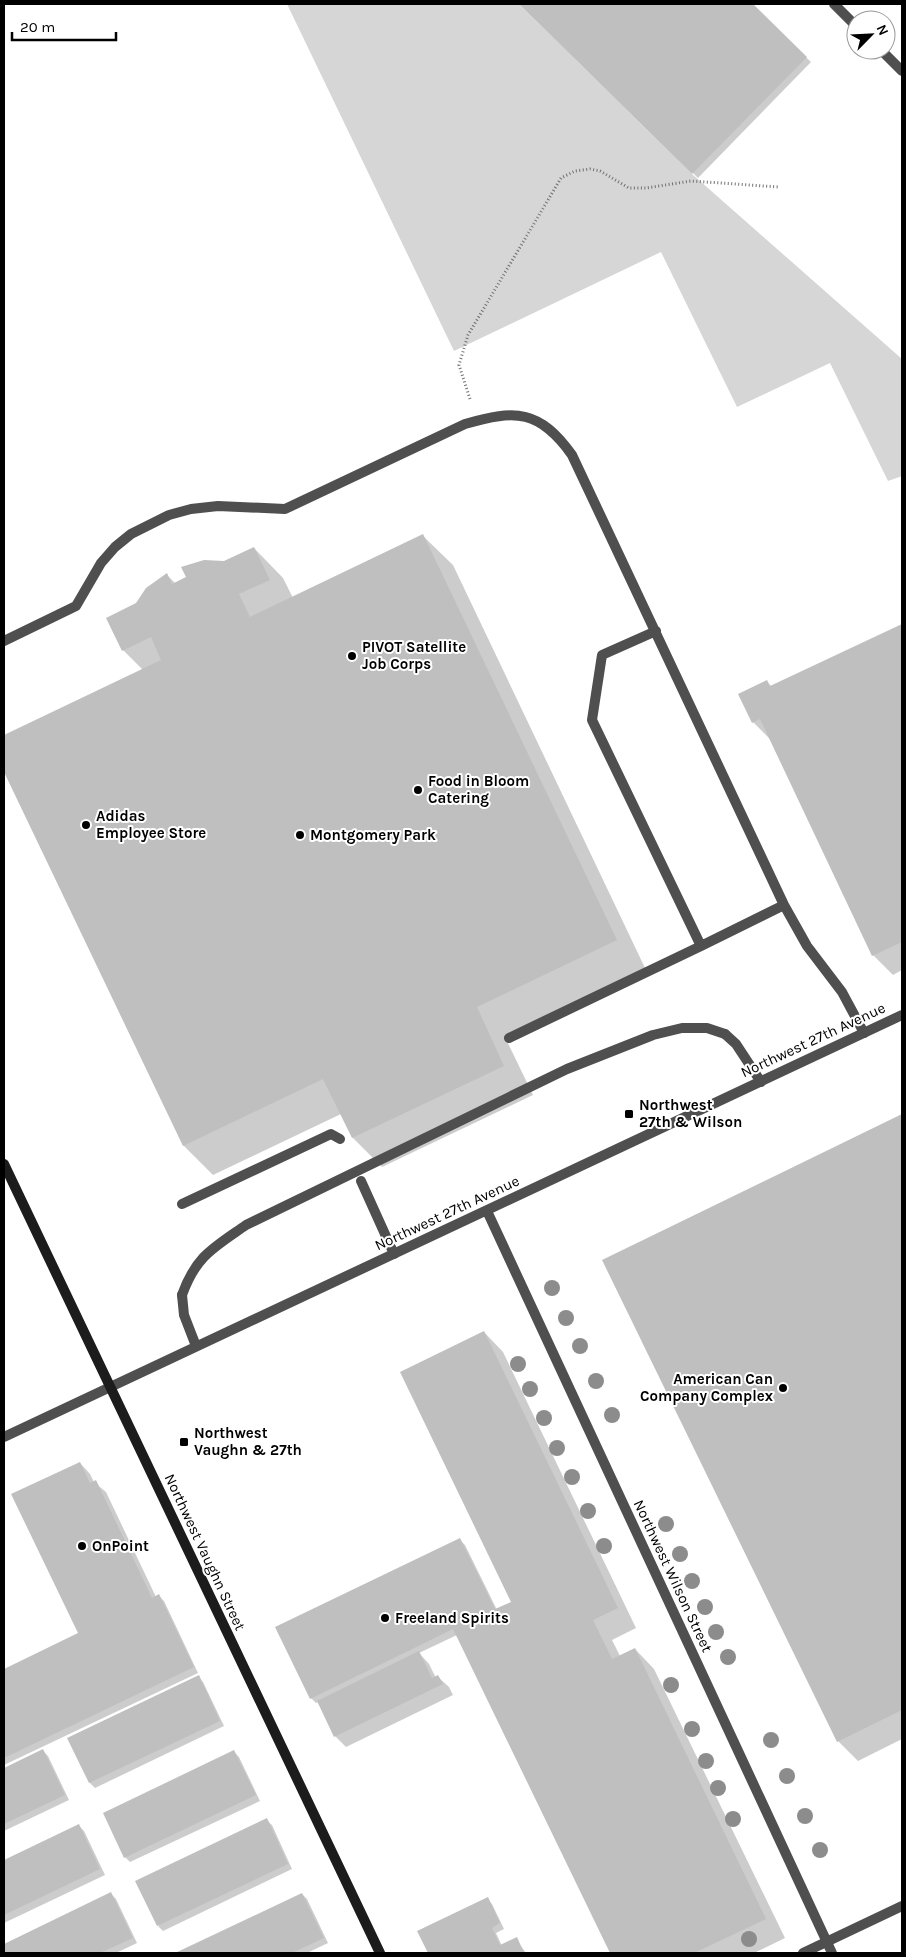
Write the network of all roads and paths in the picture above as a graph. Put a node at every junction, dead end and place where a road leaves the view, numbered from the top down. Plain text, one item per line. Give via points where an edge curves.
1 (834, 4) edge
2 (846, 16) edge
3 (779, 187) dead end
4 (477, 421) junction
5 (656, 632) junction
6 (4, 641) edge
7 (784, 905) junction
8 (701, 946) junction
9 (902, 1015) edge
10 (864, 1033) junction
11 (509, 1038) dead end
12 (761, 1082) junction
13 (340, 1139) dead end
14 (4, 1164) edge
15 (362, 1182) dead end
16 (182, 1204) dead end
17 (487, 1211) junction
18 (394, 1254) junction
19 (196, 1346) junction
20 (110, 1387) junction
21 (4, 1437) edge
22 (902, 1906) edge
23 (827, 1942) junction
24 (380, 1953) edge
25 (803, 1953) edge
26 (832, 1953) edge

1 - 2 street
3 - 4 path via 691,181 629,188 600,171 590,169 575,171 561,178 468,335 459,365
4 - 5 street via 505,415 530,418 548,426 559,437 572,455
4 - 6 street via 284,510 218,506 169,515 131,534 115,547 101,563 76,606
5 - 7 street
5 - 8 street via 602,655 592,720
7 - 8 street
7 - 10 street via 808,946 842,992
8 - 11 street
9 - 10 street, Northwest 27th Avenue
10 - 12 street, Northwest 27th Avenue
12 - 17 street, Northwest 27th Avenue
12 - 19 street, bridge via 736,1044 725,1034 707,1028 682,1028 653,1035 558,1074 246,1226 206,1252 189,1276 182,1295 184,1315
13 - 16 street via 331,1134
14 - 20 main road, Northwest Vaughn Street
15 - 18 street
17 - 18 street, Northwest 27th Avenue
17 - 23 street, Northwest Wilson Street
18 - 19 street, Northwest 27th Avenue
19 - 20 street, Northwest 27th Avenue
20 - 21 street, Northwest 27th Avenue
20 - 24 main road, Northwest Vaughn Street
22 - 23 street
23 - 25 street
23 - 26 street, Northwest Wilson Street

